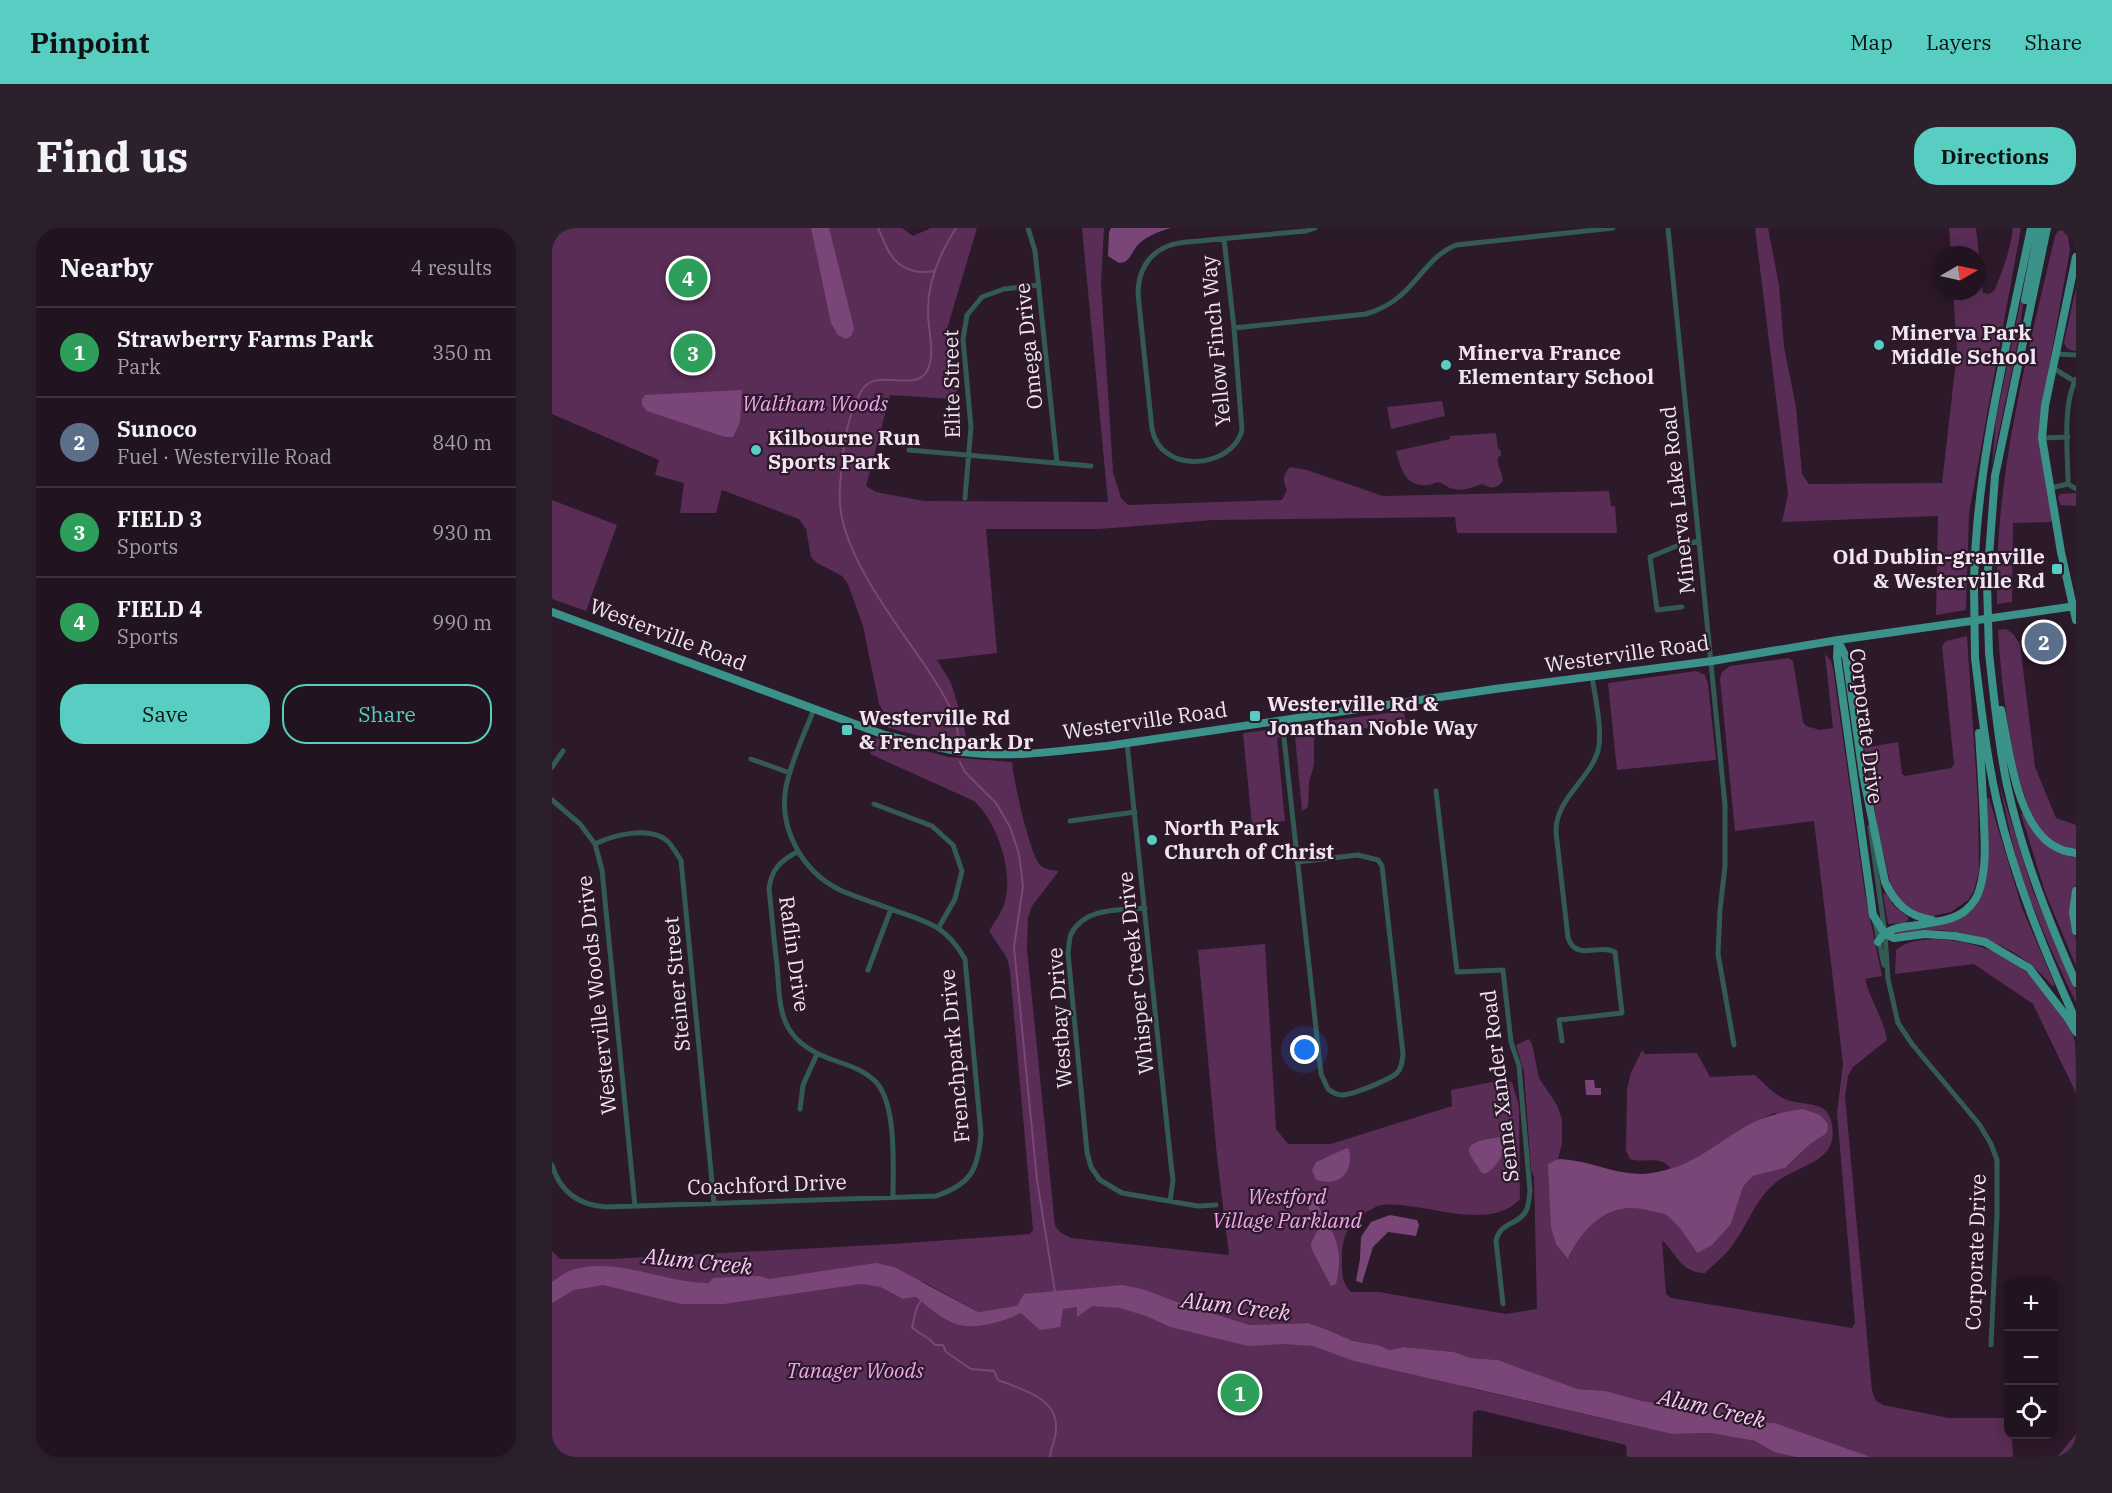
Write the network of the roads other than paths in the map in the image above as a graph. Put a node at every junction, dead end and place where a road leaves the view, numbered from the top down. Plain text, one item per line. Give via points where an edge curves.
1 (1028, 228) edge
2 (1315, 228) edge
3 (1538, 228) edge
4 (1613, 228) edge
5 (1668, 228) edge
6 (2031, 228) edge
7 (2039, 228) edge
8 (2047, 228) edge
9 (1539, 236) junction
10 (1224, 239) junction
11 (2076, 256) edge
12 (1039, 285) junction
13 (1234, 328) junction
14 (2020, 353) junction
15 (2056, 354) junction
16 (2076, 355) edge
17 (2053, 368) junction
18 (2075, 380) edge
19 (2068, 437) junction
20 (2042, 438) junction
21 (909, 450) dead end
22 (969, 455) junction
23 (1058, 463) junction
24 (1091, 466) dead end
25 (2068, 484) junction
26 (2051, 488) junction
27 (2076, 489) edge
28 (965, 498) dead end
29 (1699, 541) junction
30 (2075, 606) edge
31 (1682, 607) dead end
32 (554, 611) edge
33 (2076, 620) edge
34 (1838, 640) junction
35 (1989, 653) junction
36 (1975, 658) junction
37 (1712, 661) junction
38 (1592, 676) junction
39 (814, 710) junction
40 (1282, 720) junction
41 (1127, 743) junction
42 (563, 751) dead end
43 (751, 759) dead end
44 (552, 767) edge
45 (790, 772) junction
46 (1863, 775) junction
47 (1436, 791) dead end
48 (552, 800) edge
49 (874, 804) dead end
50 (1135, 812) junction
51 (1070, 821) dead end
52 (595, 844) junction
53 (797, 852) junction
54 (2076, 853) edge
55 (1297, 862) junction
56 (2076, 891) edge
57 (1145, 908) junction
58 (891, 909) junction
59 (1873, 915) junction
60 (1938, 921) junction
61 (939, 927) junction
62 (2076, 931) edge
63 (1885, 934) junction
64 (1878, 942) junction
65 (868, 970) dead end
66 (1888, 979) junction
67 (2076, 983) edge
68 (2076, 1021) edge
69 (2076, 1032) edge
70 (1562, 1041) dead end
71 (1734, 1046) dead end
72 (817, 1054) junction
73 (800, 1109) dead end
74 (552, 1165) edge
75 (970, 1178) joint
76 (893, 1197) junction
77 (1170, 1201) junction
78 (714, 1203) junction
79 (1216, 1205) dead end
80 (635, 1206) junction
81 (1503, 1304) dead end
82 (1991, 1345) dead end

1 - 12 street, Omega Drive
2 - 10 street
3 - 9 street
4 - 9 street
5 - 29 street, Minerva Lake Road
6 - 36 main road, bridge via 1982,478 1975,539
7 - 14 main road via 2016,343
8 - 14 main road
9 - 13 street via 1467,242 1446,249 1400,296 1366,314
10 - 13 street, Yellow Finch Way
10 - 13 street, Yellow Finch Way via 1169,245 1148,260 1139,277 1152,429 1164,451 1174,457 1219,457 1240,439
11 - 15 main road
12 - 22 street, Elite Street via 1004,288 982,297 967,315 963,339 971,415
12 - 23 street, Omega Drive
14 - 35 main road, bridge via 1995,476 1987,583
15 - 16 street
15 - 17 main road
17 - 18 street
17 - 20 main road
18 - 19 street
19 - 20 street
19 - 25 street
20 - 26 main road
21 - 22 street
22 - 23 street
22 - 28 street, Elite Street
23 - 24 street
25 - 26 street
25 - 27 street
26 - 30 main road
29 - 31 street via 1650,557 1658,610
29 - 37 street, Minerva Lake Road
30 - 33 main road
30 - 34 main road, Westerville Road
32 - 39 main road, Westerville Road
34 - 37 main road, Westerville Road
34 - 46 main road, Corporate Drive via 1846,657
34 - 59 main road, Corporate Drive via 1837,657
35 - 54 main road via 2015,776 2028,815 2052,845
35 - 67 main road via 2004,769 2019,831 2038,893
36 - 60 main road via 1984,870 1981,888 1972,903 1960,914
36 - 68 main road via 1984,738 2005,835 2037,931
37 - 38 main road, Westerville Road
37 - 71 street, Minerva Lake Road via 1725,805 1718,954
38 - 40 main road, Westerville Road
38 - 70 street via 1598,748 1562,809 1556,832 1570,945 1580,951 1611,950 1616,956 1622,1013 1559,1020
39 - 41 main road, Westerville Road via 882,734 965,752 1049,752
39 - 45 street, Frenchpark Drive
40 - 41 main road, Westerville Road
40 - 55 street
41 - 50 street, Whisper Creek Drive
42 - 44 street
43 - 45 street
45 - 53 street, Frenchpark Drive via 785,790 786,826
46 - 60 main road via 1888,890 1909,913
46 - 63 street, Corporate Drive
47 - 81 street, Senna Xander Road via 1457,972 1503,970 1510,1042 1519,1066 1530,1191 1527,1210 1503,1228 1496,1241
48 - 52 street, Westerville Woods Drive via 580,824
49 - 61 street via 932,826 953,845 962,872 955,899
50 - 51 street
50 - 57 street, Whisper Creek Drive
52 - 78 street, Steiner Street via 619,835 654,834 666,840 681,860
52 - 80 street, Westerville Woods Drive via 602,870
53 - 58 street, Frenchpark Drive via 823,879 840,890
53 - 72 street, Raflin Drive via 775,868 769,889 781,1005 789,1029
55 - 55 street via 1358,855 1378,860 1383,875 1402,1064 1389,1078 1352,1093 1341,1095 1328,1089 1321,1074
56 - 62 main road
57 - 77 street, Whisper Creek Drive via 1172,1172
57 - 77 street, Westbay Drive via 1097,912 1081,921 1071,935 1068,953 1091,1167 1100,1180 1122,1193
58 - 61 street, Frenchpark Drive
58 - 65 street
59 - 63 main road
59 - 64 street, Corporate Drive
60 - 63 main road via 1892,929
61 - 75 street, Frenchpark Drive via 965,959 968,978 981,1134 979,1157
63 - 64 main road
63 - 66 street, Corporate Drive
63 - 69 main road via 1894,939 1925,934 1985,942 2029,968
64 - 66 street, Corporate Drive
66 - 82 street, Corporate Drive via 1898,1023 1979,1124 1997,1160
72 - 73 street via 803,1085
72 - 76 street, Raflin Drive via 860,1070 884,1093 891,1125
74 - 80 street, Coachford Drive via 565,1190 577,1200 596,1206
75 - 76 street, Coachford Drive via 954,1190 936,1196
76 - 78 street, Coachford Drive
77 - 79 street
78 - 80 street, Coachford Drive

